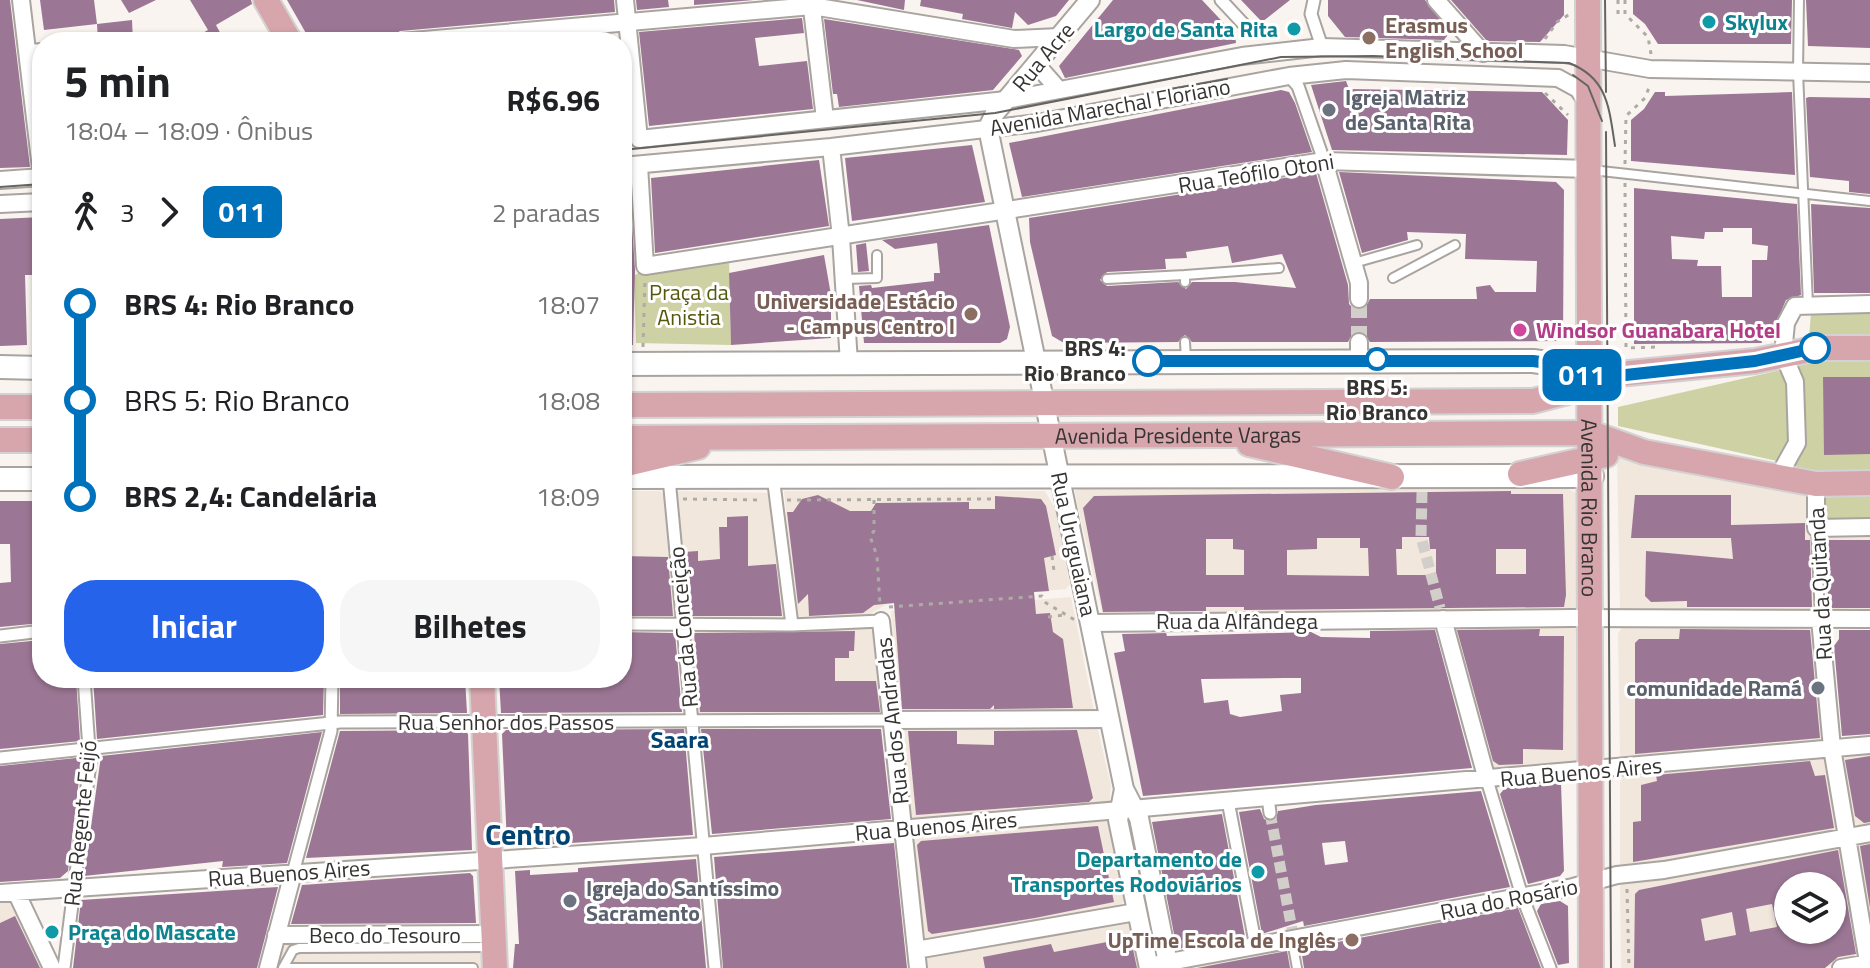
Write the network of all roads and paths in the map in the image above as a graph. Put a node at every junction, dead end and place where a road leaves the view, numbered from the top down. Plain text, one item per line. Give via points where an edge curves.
1 (21, 0) edge
2 (266, 0) edge
3 (625, 0) edge
4 (1090, 0) edge
5 (1221, 0) edge
6 (1314, 0) edge
7 (1436, 0) edge
8 (1618, 0) edge
9 (1625, 0) edge
10 (1799, 0) edge
11 (812, 3) edge
12 (1583, 6) edge
13 (1618, 14) dead end
14 (628, 24) junction
15 (1250, 31) dead end
16 (284, 32) edge
17 (527, 32) edge
18 (629, 32) edge
19 (1059, 37) junction
20 (32, 38) edge
21 (1542, 45) dead end
22 (1322, 47) junction
23 (1483, 53) junction
24 (1651, 54) dead end
25 (1589, 57) junction
26 (1037, 65) junction
27 (632, 66) edge
28 (1798, 72) junction
29 (1870, 73) edge
30 (1289, 76) junction
31 (1650, 85) dead end
32 (1541, 87) dead end
33 (1059, 90) junction
34 (1588, 112) junction
35 (996, 114) junction
36 (825, 119) junction
37 (831, 147) junction
38 (1324, 161) junction
39 (632, 165) edge
40 (639, 165) junction
41 (1588, 169) junction
42 (1624, 173) junction
43 (32, 178) edge
44 (0, 180) edge
45 (1804, 194) junction
46 (1870, 201) edge
47 (32, 202) edge
48 (0, 204) edge
49 (1006, 213) junction
50 (841, 237) junction
51 (1417, 245) dead end
52 (1455, 245) dead end
53 (877, 255) dead end
54 (1354, 263) junction
55 (645, 266) junction
56 (1279, 268) dead end
57 (1393, 278) dead end
58 (844, 279) junction
59 (1107, 279) dead end
60 (1359, 299) tunnel mouth
61 (1870, 304) edge
62 (1808, 305) junction
63 (643, 347) dead end
64 (1659, 347) dead end
65 (1870, 348) edge
66 (1783, 354) junction
67 (1037, 362) junction
68 (849, 363) junction
69 (632, 364) edge
70 (0, 367) edge
71 (32, 368) edge
72 (1587, 377) junction
73 (1043, 401) junction
74 (632, 405) edge
75 (0, 407) edge
76 (32, 407) edge
77 (1224, 436) junction
78 (739, 437) junction
79 (1050, 437) junction
80 (632, 438) edge
81 (0, 440) edge
82 (32, 440) edge
83 (1591, 455) junction
84 (632, 463) edge
85 (1520, 474) joint
86 (1059, 475) junction
87 (773, 476) junction
88 (873, 476) junction
89 (1392, 477) junction
90 (1778, 477) junction
91 (0, 479) edge
92 (32, 479) edge
93 (632, 479) edge
94 (1870, 483) edge
95 (1816, 484) junction
96 (670, 488) junction
97 (874, 499) junction
98 (955, 499) junction
99 (995, 499) dead end
100 (776, 500) junction
101 (956, 505) dead end
102 (1870, 527) edge
103 (1816, 528) junction
104 (1052, 556) dead end
105 (1054, 571) dead end
106 (1441, 614) junction
107 (1065, 615) junction
108 (1048, 617) dead end
109 (1591, 619) junction
110 (1820, 619) junction
111 (1870, 619) edge
112 (881, 621) junction
113 (1091, 623) junction
114 (632, 624) edge
115 (682, 624) junction
116 (792, 625) junction
117 (32, 632) edge
118 (0, 636) edge
119 (85, 688) edge
120 (332, 688) edge
121 (482, 688) edge
122 (1109, 719) junction
123 (892, 720) junction
124 (691, 722) junction
125 (484, 723) junction
126 (331, 726) junction
127 (1870, 745) edge
128 (1832, 748) junction
129 (90, 751) junction
130 (0, 758) edge
131 (1592, 768) junction
132 (1487, 780) junction
133 (1228, 801) junction
134 (1126, 810) junction
135 (904, 829) junction
136 (1870, 833) edge
137 (1847, 838) junction
138 (703, 846) junction
139 (489, 858) junction
140 (293, 873) junction
141 (1627, 873) junction
142 (1591, 883) junction
143 (74, 889) junction
144 (8, 892) edge
145 (1522, 896) junction
146 (1136, 912) junction
147 (276, 935) junction
148 (1292, 935) junction
149 (1256, 947) junction
150 (494, 950) edge
151 (916, 950) junction
152 (1168, 965) edge
153 (1869, 965) edge
154 (1149, 967) edge
155 (52, 968) edge
156 (64, 968) edge
157 (268, 968) edge
158 (283, 968) edge
159 (473, 968) edge
160 (715, 968) edge
161 (918, 968) edge
162 (1297, 968) edge
163 (1550, 968) edge
164 (1591, 968) edge
165 (1629, 968) edge
166 (1841, 968) edge

1 - 20 street
2 - 16 main road
3 - 14 street
4 - 19 street, Rua Acre
5 - 15 street
6 - 22 street via 1311,14
7 - 23 street
8 - 13 path
9 - 24 path via 1625,14 1648,37
10 - 28 lane
11 - 14 street
11 - 19 street via 1014,39
11 - 36 street
12 - 21 path via 1557,22
12 - 25 main road, Avenida Rio Branco
14 - 17 street
14 - 18 street, Avenida Marechal Floriano
19 - 26 street, Rua Acre
22 - 23 street, Avenida Marechal Floriano
22 - 33 street, Avenida Marechal Floriano via 1242,56
23 - 25 street, Avenida Marechal Floriano
25 - 28 street, Avenida Marechal Floriano via 1633,68
25 - 34 main road, Avenida Rio Branco
26 - 33 street
26 - 35 street, Rua Acre
27 - 36 street, Avenida Marechal Floriano via 639,139
28 - 29 street, Avenida Marechal Floriano
28 - 45 lane
30 - 34 street, Avenida Marechal Floriano via 1346,70 1558,78 1578,89
30 - 35 street, Avenida Marechal Floriano via 1037,123
30 - 38 street via 1298,86
31 - 42 path via 1645,98 1626,116
32 - 34 path via 1561,110
33 - 35 street, Avenida Marechal Floriano
34 - 41 main road, Avenida Rio Branco
35 - 36 street, Avenida Marechal Floriano
35 - 37 street, Avenida Marechal Floriano
35 - 49 street, Rua Uruguaiana
37 - 40 street, Avenida Marechal Floriano
37 - 50 street
38 - 41 street, Rua Teófilo Otoni
38 - 49 street, Rua Teófilo Otoni
38 - 54 street
39 - 40 street, Avenida Marechal Floriano
40 - 55 street
41 - 42 lane, Rua Teófilo Otoni
41 - 72 main road, Avenida Rio Branco
42 - 45 lane, Rua Teófilo Otoni
42 - 64 path via 1626,348
43 - 44 street
45 - 46 lane, Rua Teófilo Otoni
45 - 62 lane
47 - 48 street
49 - 50 street, Rua Teófilo Otoni
49 - 67 street, Rua Uruguaiana
50 - 55 street, Rua Teófilo Otoni
50 - 58 street
51 - 54 lane
52 - 57 lane
53 - 58 lane via 877,278
54 - 60 street
55 - 63 path
56 - 59 lane via 1185,279
58 - 68 street
61 - 62 street
62 - 66 street via 1795,306 1789,313
65 - 66 main road, Avenida Presidente Vargas
66 - 72 main road, Avenida Presidente Vargas
66 - 90 street via 1795,382 1797,443
67 - 68 main road, Avenida Presidente Vargas
67 - 72 main road, Avenida Presidente Vargas via 1186,351 1359,350 1533,361
67 - 73 street, Rua Uruguaiana
68 - 69 main road, Avenida Presidente Vargas
70 - 71 main road
72 - 73 main road, Avenida Presidente Vargas via 1572,391 1533,401
72 - 83 main road, Avenida Rio Branco
73 - 74 main road, Avenida Presidente Vargas
73 - 79 street, Rua Uruguaiana
75 - 76 main road
77 - 79 main road, Avenida Presidente Vargas
77 - 83 main road, Avenida Presidente Vargas
77 - 89 main road
78 - 79 main road, Avenida Presidente Vargas
78 - 80 main road, Avenida Presidente Vargas
78 - 84 main road
79 - 86 street, Rua Uruguaiana
81 - 82 main road
83 - 85 main road
83 - 90 main road via 1644,452
83 - 109 main road, Avenida Rio Branco
85 - 89 main road, Avenida Presidente Vargas via 1422,482
86 - 88 main road, Avenida Presidente Vargas
86 - 89 main road, Avenida Presidente Vargas
86 - 113 street, Rua Uruguaiana
87 - 88 main road, Avenida Presidente Vargas
87 - 96 main road, Avenida Presidente Vargas
87 - 100 street
88 - 97 path, Rua dos Andradas
90 - 95 main road
91 - 92 main road
93 - 96 main road, Avenida Presidente Vargas
94 - 95 main road
95 - 103 street, Rua da Quitanda
96 - 100 path
96 - 115 street, Rua da Conceição
97 - 98 path
97 - 100 path
97 - 112 path, Rua dos Andradas via 870,536 877,556
98 - 99 path
98 - 101 path
100 - 116 street
102 - 103 street
103 - 110 lane, Rua da Quitanda
104 - 105 path
106 - 109 street, Rua da Alfândega
106 - 113 street, Rua da Alfândega
106 - 132 street
107 - 108 path
107 - 112 path via 1042,596 889,607
107 - 113 path
109 - 110 street, Rua da Alfândega
109 - 131 main road, Avenida Rio Branco
110 - 111 street, Rua da Alfândega
110 - 128 street, Rua da Quitanda
112 - 116 street
112 - 123 street, Rua dos Andradas
113 - 122 street, Rua Uruguaiana
114 - 115 street
115 - 116 street
115 - 124 street, Rua da Conceição
117 - 118 street
119 - 129 street, Rua Regente Feijó
120 - 126 street
121 - 125 main road
122 - 123 street, Rua Senhor dos Passos
122 - 134 street, Rua Uruguaiana
123 - 124 street, Rua Senhor dos Passos
123 - 135 street, Rua dos Andradas
124 - 125 street, Rua Senhor dos Passos
124 - 138 street, Rua da Conceição
125 - 126 street, Rua Senhor dos Passos
125 - 139 main road
126 - 129 street, Rua Senhor dos Passos
126 - 140 street
127 - 128 street, Rua Buenos Aires
128 - 131 street, Rua Buenos Aires
128 - 137 street, Rua da Quitanda
129 - 130 street, Rua Senhor dos Passos
129 - 143 street, Rua Regente Feijó
131 - 132 street, Rua Buenos Aires
131 - 142 main road, Avenida Rio Branco
132 - 133 street, Rua Buenos Aires via 1269,805
132 - 145 street
133 - 134 street, Rua Buenos Aires
133 - 149 street
134 - 135 street, Rua Buenos Aires
134 - 146 street, Rua Uruguaiana
134 - 152 street, Rua Uruguaiana via 1139,818
135 - 138 street, Rua Buenos Aires
135 - 151 street, Rua dos Andradas
136 - 137 street, Rua do Rosário
137 - 141 street, Rua do Rosário
137 - 153 street, Rua da Quitanda
138 - 139 street, Rua Buenos Aires
138 - 160 street, Rua da Conceição
139 - 140 street, Rua Buenos Aires
139 - 150 main road
140 - 143 street, Rua Buenos Aires
140 - 147 street
141 - 142 street, Rua do Rosário
141 - 165 path
142 - 145 street, Rua do Rosário
142 - 164 main road, Avenida Rio Branco
143 - 144 street, Rua Buenos Aires
143 - 156 street, Rua Regente Feijó
144 - 155 street
145 - 148 street, Rua do Rosário
145 - 163 street
146 - 151 street
146 - 154 street, Rua Uruguaiana
147 - 150 street, Beco do Tesouro
147 - 157 street
148 - 149 street, Rua do Rosário
148 - 162 lane
149 - 152 street, Rua do Rosário
150 - 158 lane via 299,948
151 - 161 street, Rua dos Andradas
152 - 154 street, Rua do Rosário
153 - 166 street
158 - 159 lane

